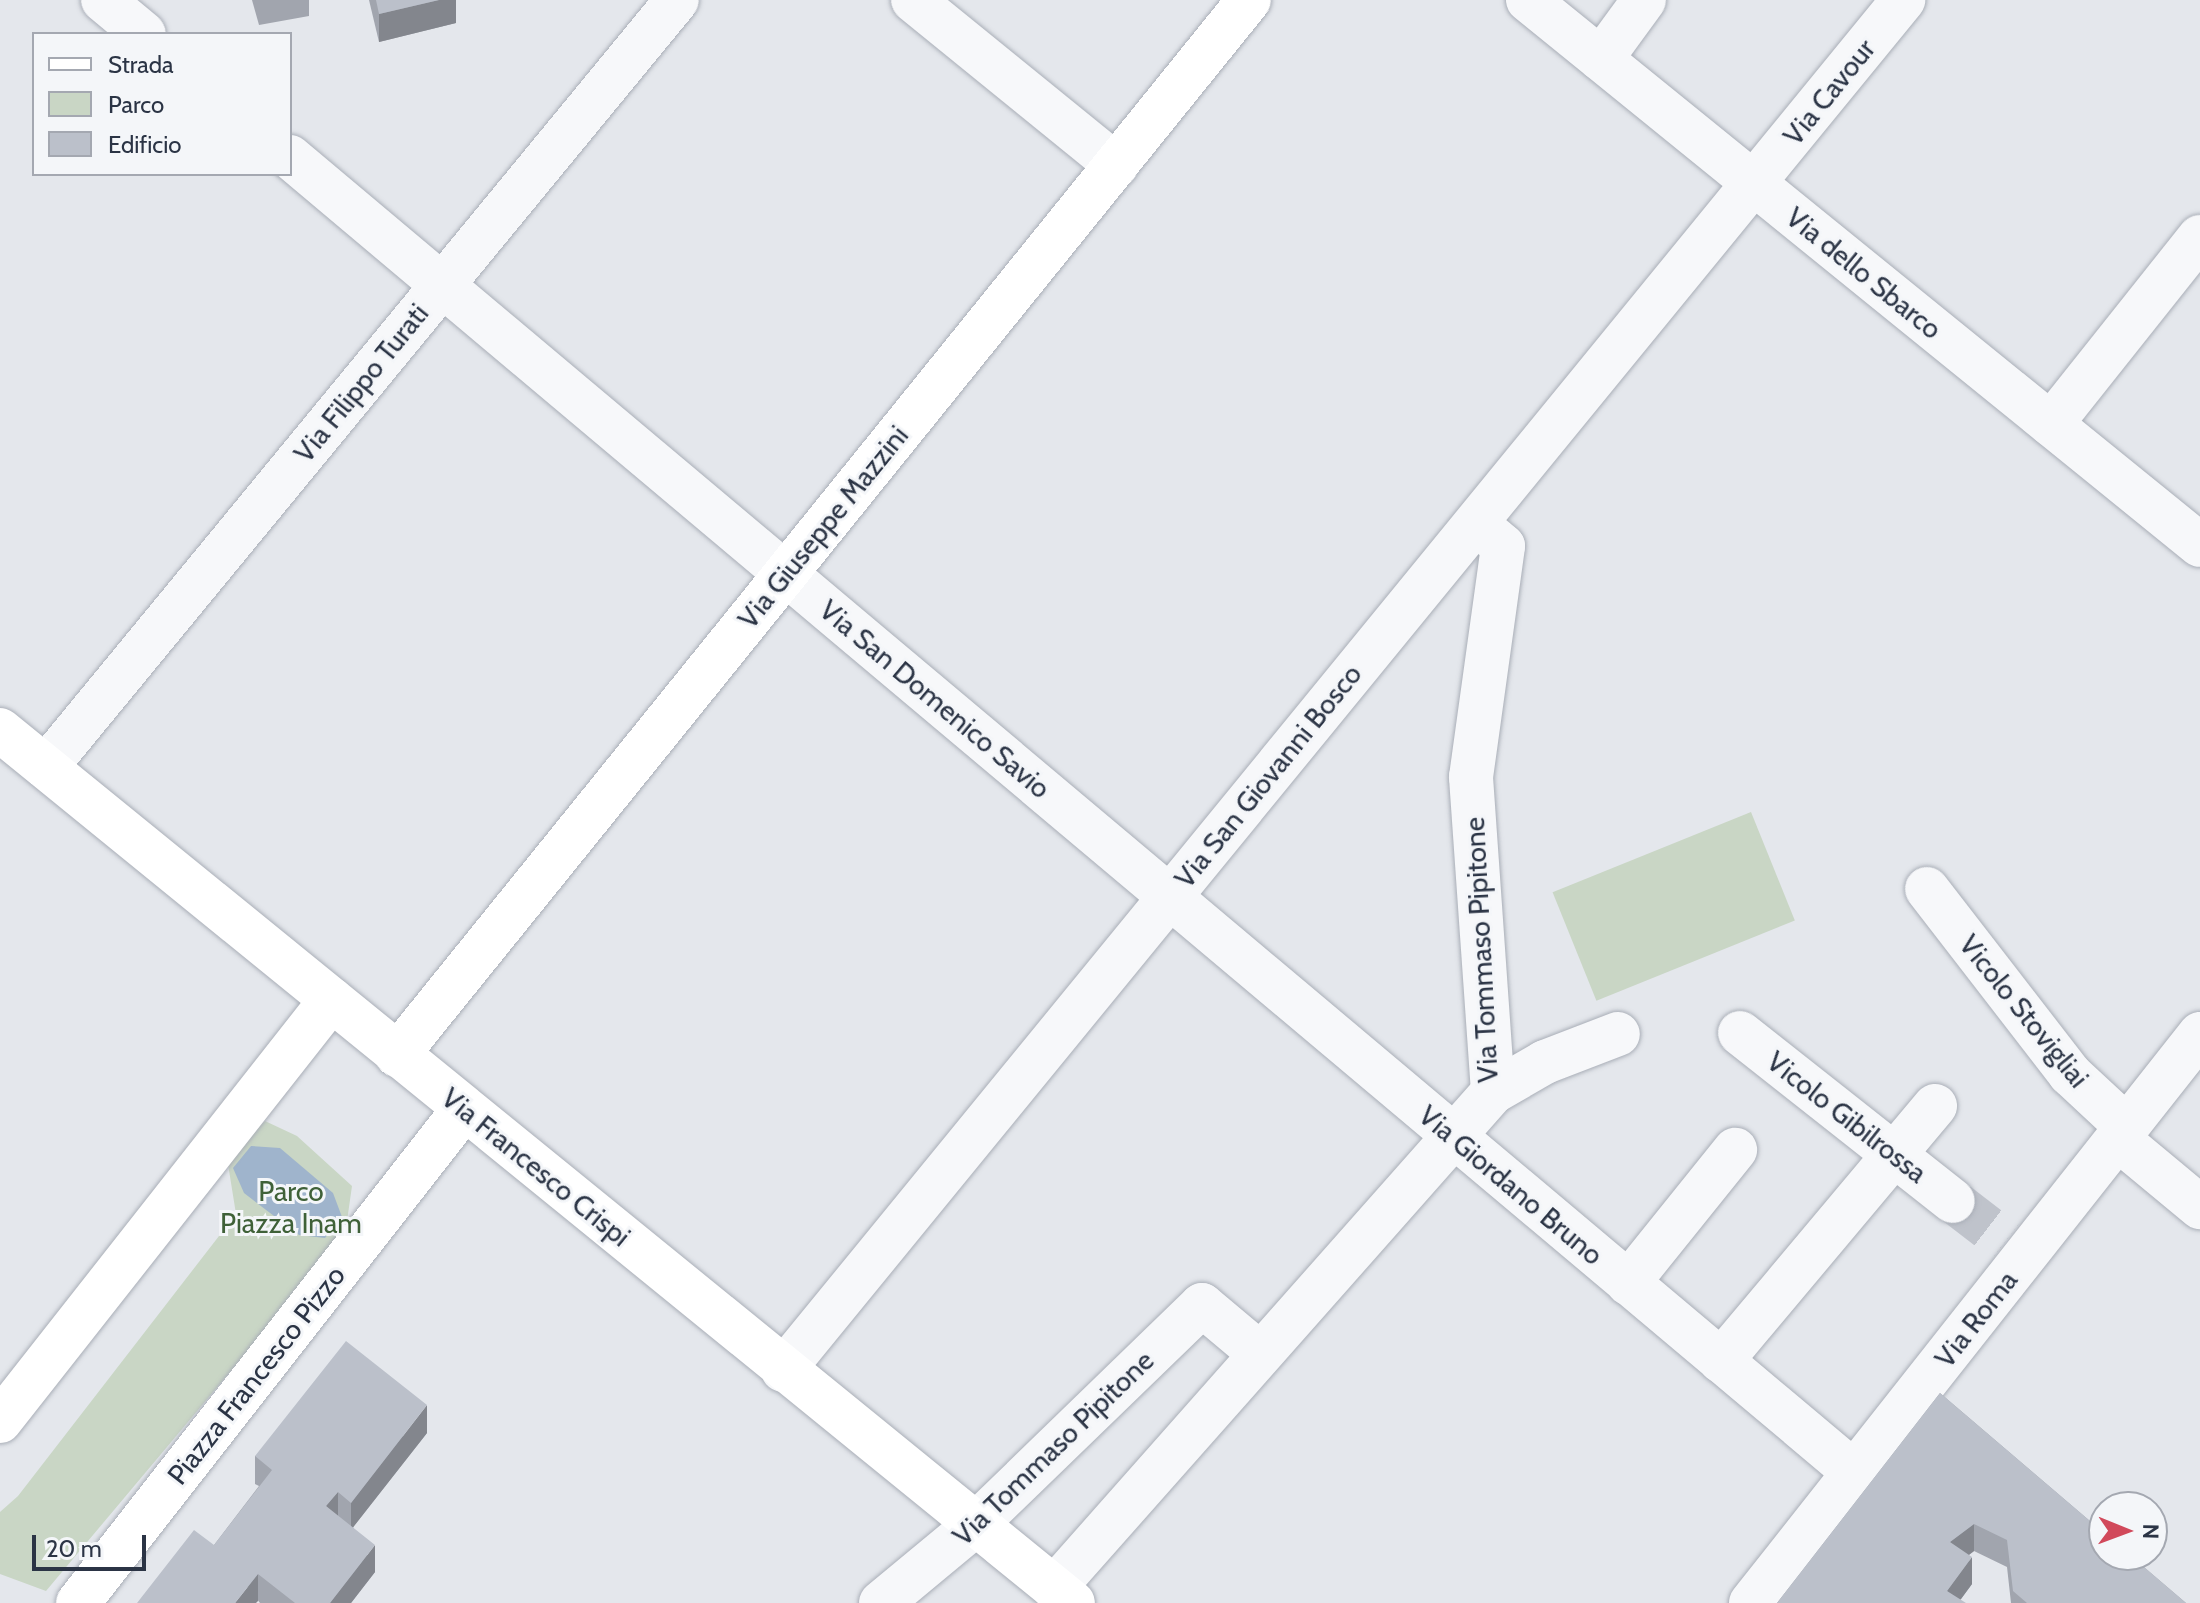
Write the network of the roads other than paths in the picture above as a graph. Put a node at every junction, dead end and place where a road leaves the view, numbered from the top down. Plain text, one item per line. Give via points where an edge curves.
1 (103, 0) edge
2 (677, 0) edge
3 (913, 0) edge
4 (1249, 0) edge
5 (1528, 0) edge
6 (1644, 0) edge
7 (1903, 0) edge
8 (142, 32) edge
9 (1601, 59) junction
10 (292, 159) edge
11 (1116, 165) junction
12 (1754, 183) junction
13 (2200, 237) edge
14 (442, 285) junction
15 (2051, 424) junction
16 (1476, 523) junction
17 (2200, 545) edge
18 (786, 574) junction
19 (0, 730) edge
20 (46, 767) junction
21 (1927, 889) dead end
22 (1170, 897) junction
23 (331, 1000) junction
24 (1740, 1033) dead end
25 (1618, 1034) dead end
26 (2200, 1034) edge
27 (397, 1055) junction
28 (1493, 1092) junction
29 (1935, 1106) dead end
30 (464, 1109) junction
31 (2122, 1133) junction
32 (1456, 1139) junction
33 (1735, 1150) dead end
34 (1894, 1154) junction
35 (1953, 1201) tunnel mouth
36 (2200, 1207) edge
37 (1628, 1283) junction
38 (1258, 1352) junction
39 (1721, 1361) junction
40 (783, 1370) junction
41 (1920, 1388) junction
42 (1957, 1419) edge
43 (0, 1421) edge
44 (1854, 1472) junction
45 (975, 1525) junction
46 (1064, 1595) edge
47 (78, 1603) edge
48 (881, 1603) edge
49 (1751, 1603) edge

1 - 8 street
2 - 14 street, Via Filippo Turati
3 - 11 street
4 - 11 main road, Via Giuseppe Mazzini
5 - 9 street, Via dello Sbarco
6 - 9 street
7 - 12 street, Via Cavour
9 - 12 street, Via dello Sbarco
10 - 14 street, Via San Domenico Savio
11 - 18 main road, Via Giuseppe Mazzini
12 - 15 street, Via dello Sbarco
12 - 16 street, Via San Giovanni Bosco
13 - 15 street
14 - 18 street, Via San Domenico Savio
14 - 20 street, Via Filippo Turati
15 - 17 street, Via dello Sbarco
16 - 22 street, Via San Giovanni Bosco
16 - 28 street, Via Tommaso Pipitone via 1503,546 1471,777
18 - 22 street, Via San Domenico Savio
18 - 27 main road, Via Giuseppe Mazzini
19 - 20 main road, Via Francesco Crispi
20 - 23 main road, Via Francesco Crispi
21 - 31 street, Vicolo Stovigliai
22 - 32 street, Via Giordano Bruno
22 - 40 street, Via San Giovanni Bosco
23 - 27 main road, Via Francesco Crispi
23 - 43 main road
24 - 34 street, Vicolo Gibilrossa
25 - 28 street via 1545,1062
26 - 31 street, Via Roma
27 - 30 main road, Via Francesco Crispi
28 - 32 street, Via Tommaso Pipitone
29 - 34 street
30 - 40 main road, Via Francesco Crispi
30 - 47 main road, Piazza Francesco Pizzo
31 - 36 street, Vicolo Stovigliai
31 - 41 street, Via Roma via 2015,1249
32 - 37 street, Via Giordano Bruno
32 - 38 street, Via Tommaso Pipitone
33 - 37 street
34 - 35 street, Vicolo Gibilrossa
34 - 39 street
37 - 39 street, Via Giordano Bruno
38 - 45 street, Via Tommaso Pipitone via 1202,1305
38 - 46 street, Via Tommaso Pipitone
39 - 44 street, Via Giordano Bruno
40 - 45 main road, Via Francesco Crispi
41 - 42 street
41 - 44 street, Via Roma
44 - 49 street, Via Roma
45 - 46 main road, Via Francesco Crispi
45 - 48 street, Via Tommaso Pipitone

